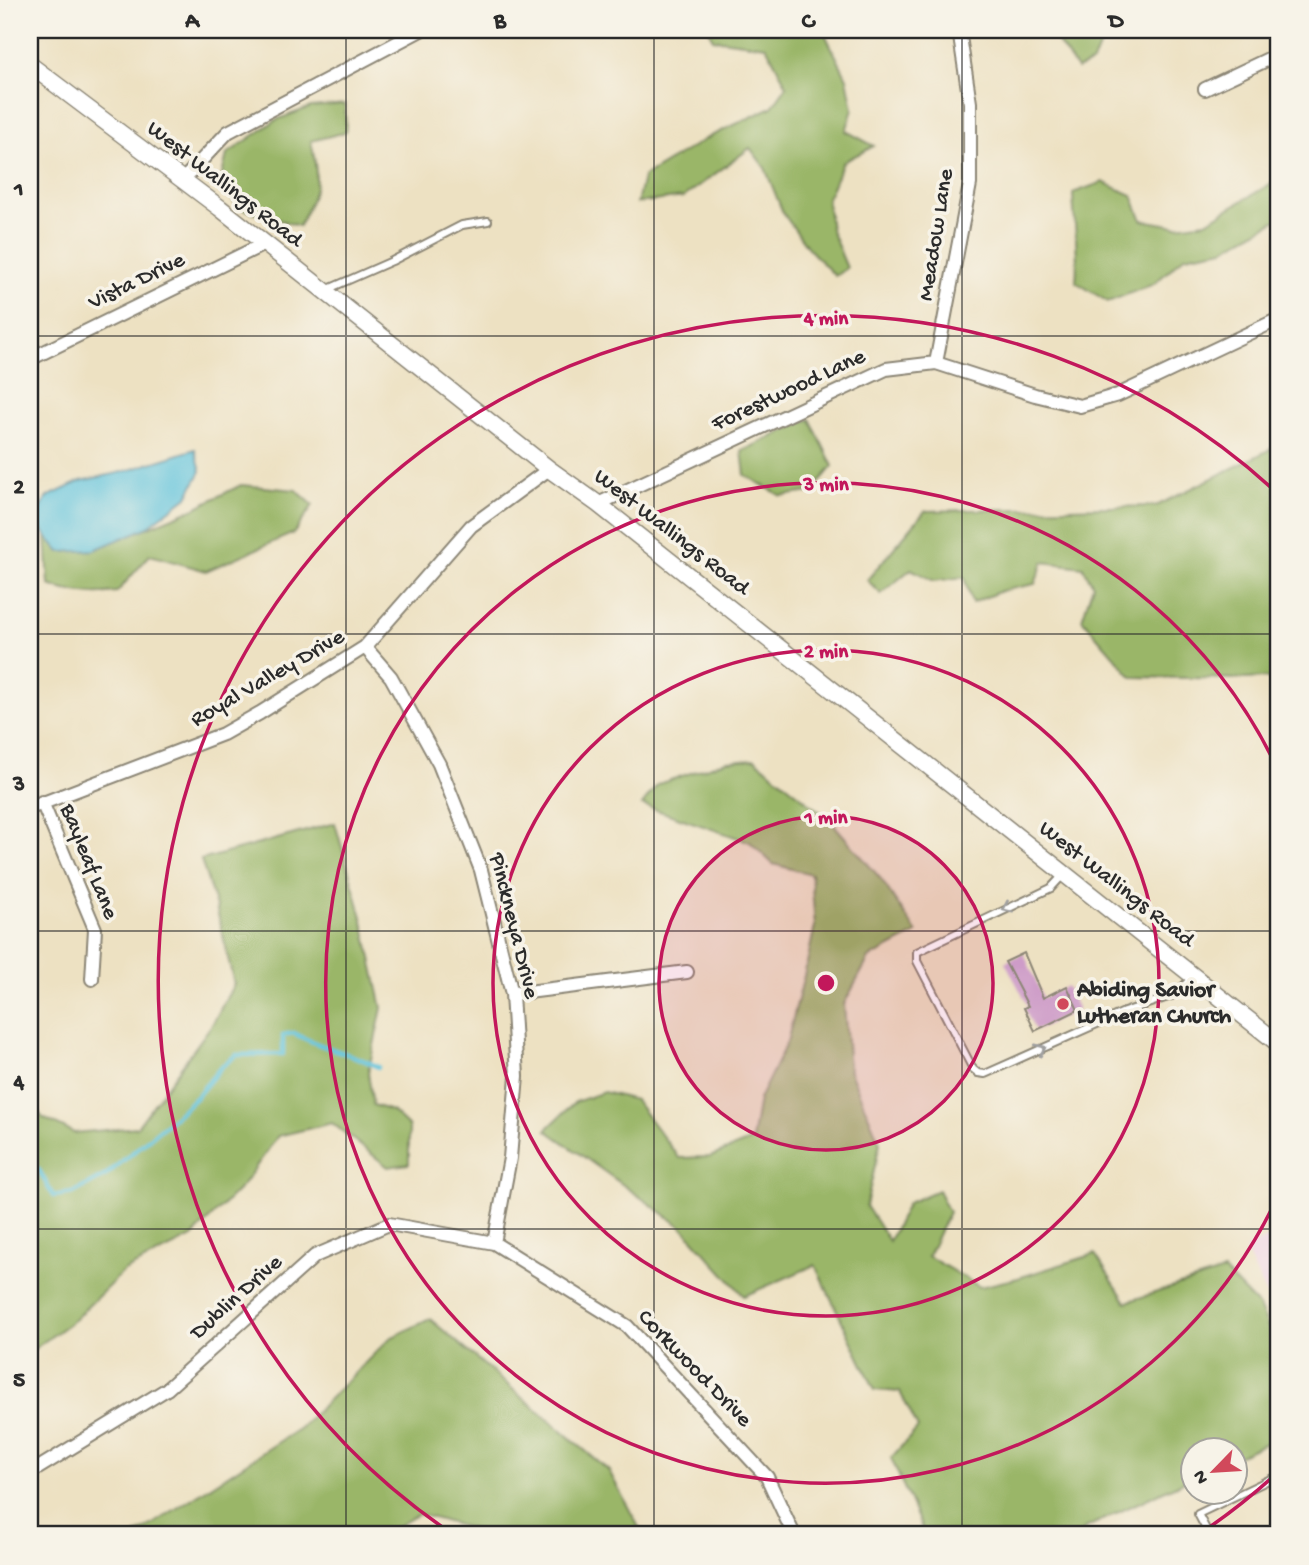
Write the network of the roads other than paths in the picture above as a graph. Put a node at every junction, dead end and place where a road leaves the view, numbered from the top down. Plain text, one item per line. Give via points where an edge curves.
1 (421, 30) edge
2 (959, 30) edge
3 (1279, 54) edge
4 (30, 65) edge
5 (1205, 89) dead end
6 (182, 181) junction
7 (488, 221) dead end
8 (264, 244) junction
9 (324, 291) junction
10 (1279, 319) edge
11 (30, 359) edge
12 (936, 363) junction
13 (549, 469) junction
14 (598, 504) junction
15 (365, 647) junction
16 (36, 805) edge
17 (1064, 873) junction
18 (687, 972) dead end
19 (1194, 976) junction
20 (92, 979) dead end
21 (512, 994) junction
22 (1279, 1044) edge
23 (494, 1243) junction
24 (30, 1473) edge
25 (1279, 1475) edge
26 (794, 1535) edge
27 (1209, 1535) edge

1 - 6 street via 228,132
2 - 12 street, Meadow Lane via 970,103 970,184
3 - 5 street
4 - 6 street, West Wallings Road
6 - 8 street, West Wallings Road
7 - 9 lane via 462,225
8 - 9 street, West Wallings Road
8 - 11 street, Vista Drive
9 - 13 street, West Wallings Road
10 - 12 street, Forestwood Lane via 1118,395 1080,406
12 - 14 street, Forestwood Lane via 886,369
13 - 14 street, West Wallings Road
13 - 15 street, Royal Valley Drive via 471,526
14 - 17 street, West Wallings Road
15 - 16 street, Royal Valley Drive via 223,734
15 - 21 street, Pinckneya Drive via 391,677 439,764 481,870
16 - 20 street, Bayleaf Lane via 95,929
17 - 19 street, West Wallings Road
17 -> 19 lane via 1051,888 917,952 917,961 978,1073 985,1074 1124,1012 1174,995
18 - 21 street
19 - 22 street, West Wallings Road
21 - 23 street, Pinckneya Drive via 517,1076 510,1158
23 - 24 street, Dublin Drive via 389,1224 315,1256 167,1389
23 - 26 street, Corkwood Drive via 627,1326 767,1478
25 - 27 lane via 1198,1514

